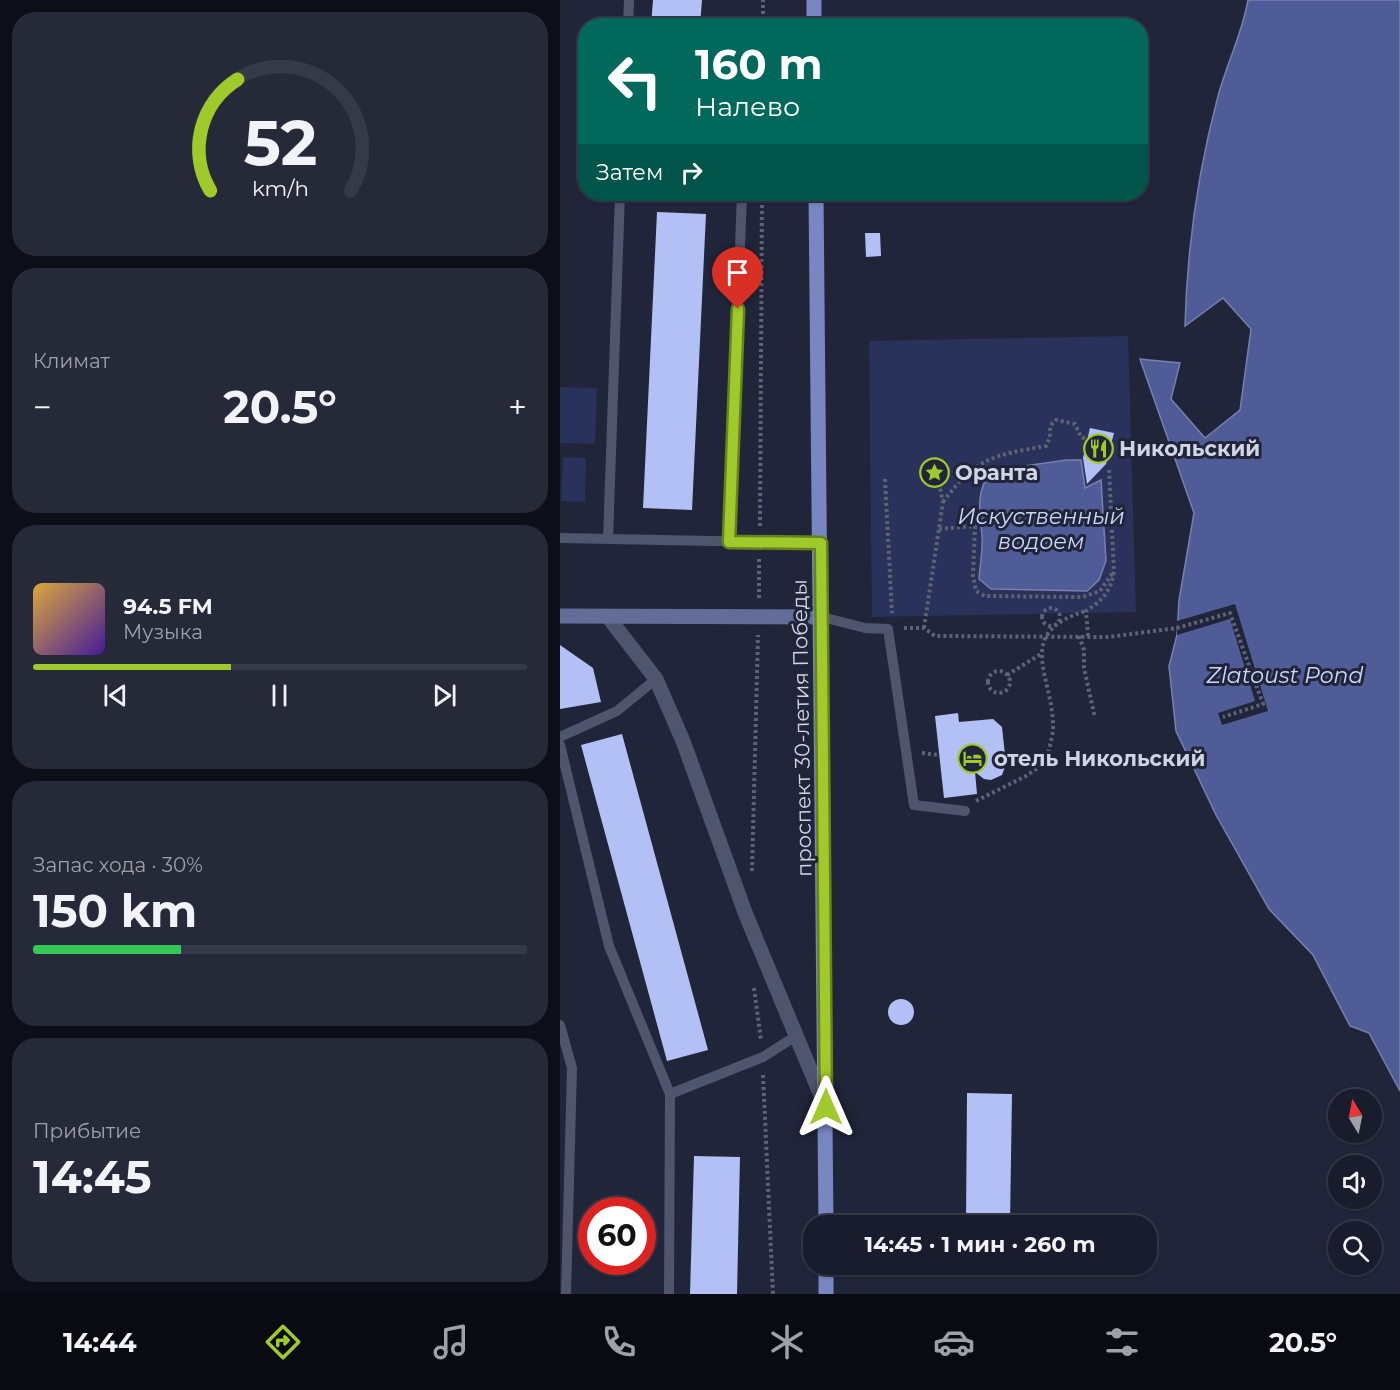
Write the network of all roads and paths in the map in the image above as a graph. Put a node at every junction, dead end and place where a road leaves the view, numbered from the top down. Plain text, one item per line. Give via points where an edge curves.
1 (629, 0) edge
2 (763, 0) edge
3 (814, 0) edge
4 (628, 18) edge
5 (763, 18) edge
6 (814, 18) edge
7 (620, 201) edge
8 (742, 201) edge
9 (816, 201) edge
10 (1088, 440) dead end
11 (1109, 469) dead end
12 (885, 479) dead end
13 (939, 484) dead end
14 (943, 502) junction
15 (939, 529) junction
16 (560, 538) edge
17 (608, 539) junction
18 (729, 542) junction
19 (821, 543) junction
20 (1114, 572) junction
21 (1086, 611) junction
22 (560, 616) edge
23 (822, 616) junction
24 (608, 617) junction
25 (1056, 624) junction
26 (891, 628) junction
27 (924, 628) junction
28 (1045, 636) junction
29 (1079, 636) junction
30 (1088, 636) junction
31 (1041, 654) junction
32 (1007, 675) junction
33 (656, 680) junction
34 (1223, 717) dead end
35 (1095, 718) dead end
36 (560, 737) edge
37 (560, 745) edge
38 (965, 811) joint
39 (754, 986) dead end
40 (560, 1025) edge
41 (796, 1036) junction
42 (763, 1057) junction
43 (670, 1094) junction
44 (826, 1107) junction
45 (826, 1215) edge
46 (826, 1275) edge
47 (566, 1294) edge
48 (669, 1294) edge
49 (773, 1294) edge
50 (826, 1294) edge

1 - 4 lane
2 - 5 path
3 - 6 main road
7 - 17 lane
8 - 18 lane
9 - 19 main road, проспект 30-летия Победы
10 - 14 path via 1081,437 1075,424 1056,420 1050,426 1046,446 1000,454 981,463
11 - 20 path
12 - 26 path
13 - 14 path
14 - 15 path
15 - 20 path via 975,526 973,575 976,591 985,596 1083,597 1100,591
15 - 27 path
16 - 17 lane
17 - 18 lane
18 - 19 lane
19 - 23 main road, проспект 30-летия Победы
20 - 21 path via 1111,588
21 - 25 path
21 - 30 path
22 - 24 street
23 - 24 street
23 - 26 lane via 865,628
23 - 44 main road, проспект 30-летия Победы
24 - 33 street
25 - 25 path via 1060,618 1057,611 1048,608 1042,614 1042,622
25 - 28 path
26 - 27 path
26 - 38 lane via 914,805
27 - 28 path via 935,636
28 - 29 path
28 - 31 path
29 - 30 path
29 - 35 path
30 - 34 path via 1177,628 1230,614 1263,704
31 - 32 path
31 - 38 path via 1053,730 1046,762 988,793
32 - 32 path via 1000,671 991,674 988,687 1000,693 1008,688
33 - 36 lane via 617,711
33 - 41 street
37 - 43 lane via 609,946
39 - 42 path
40 - 47 lane via 572,1068
41 - 42 lane
41 - 44 street
42 - 43 lane
42 - 49 path
43 - 48 lane
44 - 45 main road, проспект 30-летия Победы
46 - 50 main road

